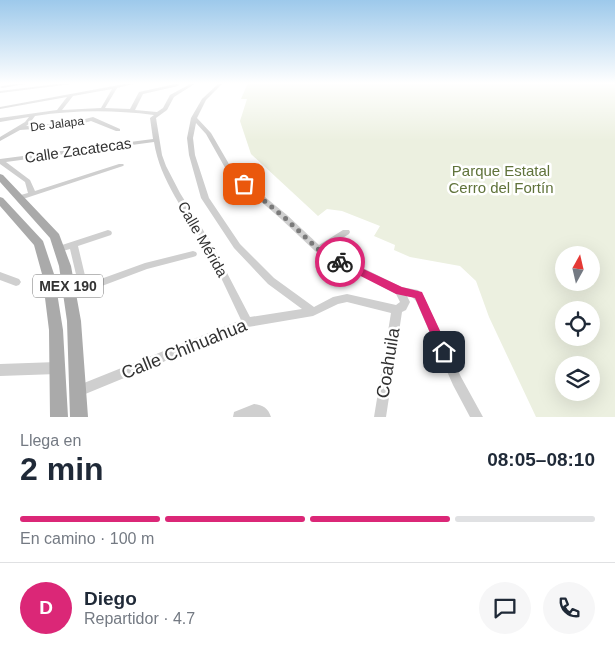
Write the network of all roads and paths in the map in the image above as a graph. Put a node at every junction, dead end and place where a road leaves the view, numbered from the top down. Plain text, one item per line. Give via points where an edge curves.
1 (28, 102) edge
2 (66, 102) edge
3 (107, 102) edge
4 (136, 102) edge
5 (169, 102) edge
6 (202, 102) edge
7 (0, 108) edge
8 (86, 110) junction
9 (102, 110) junction
10 (132, 110) junction
11 (59, 112) junction
12 (159, 114) junction
13 (33, 115) junction
14 (194, 118) junction
15 (93, 119) junction
16 (0, 120) edge
17 (20, 128) junction
18 (118, 130) dead end
19 (0, 139) edge
20 (156, 140) junction
21 (0, 161) edge
22 (120, 165) dead end
23 (0, 177) edge
24 (26, 196) junction
25 (0, 200) edge
26 (346, 232) dead end
27 (108, 233) dead end
28 (73, 244) junction
29 (318, 249) junction
30 (59, 250) junction
31 (193, 254) dead end
32 (0, 276) edge
33 (16, 282) dead end
34 (84, 289) junction
35 (400, 291) junction
36 (70, 294) junction
37 (397, 310) junction
38 (313, 312) junction
39 (247, 322) junction
40 (57, 368) junction
41 (0, 370) edge
42 (76, 392) junction
43 (262, 414) edge
44 (59, 417) edge
45 (79, 417) edge
46 (239, 417) edge
47 (380, 417) edge
48 (477, 417) edge

1 - 7 street
2 - 11 street
3 - 9 street
4 - 10 street
5 - 12 street
6 - 14 street
8 - 9 street
8 - 11 street
8 - 15 street via 79,118
9 - 10 street
10 - 12 street
11 - 13 street
12 - 20 street, Calle Mérida via 153,118
13 - 16 street
13 - 17 street
14 - 29 street via 208,133 230,172
14 - 38 street via 190,138 192,155 205,198 237,246 271,281
15 - 17 street, De Jalapa via 73,124
15 - 18 street
17 - 19 street
20 - 21 street, Calle Zacatecas
20 - 39 street, Calle Mérida via 159,156 176,193 209,246
21 - 24 street via 28,181
22 - 24 street
23 - 24 main road, MEX 190
24 - 30 main road, MEX 190 via 55,237
25 - 40 main road, MEX 190 via 39,244 48,274 56,330
26 - 29 street
27 - 28 street
28 - 30 street
28 - 34 street
29 - 35 street
30 - 36 main road, MEX 190
31 - 34 street via 145,266
32 - 33 street
34 - 36 street
35 - 37 street via 405,302
35 - 48 street via 415,293 420,298
36 - 42 main road, MEX 190
37 - 38 street, Calle Chihuahua via 346,298
37 - 47 street, Coahuila
38 - 39 street, Calle Chihuahua
39 - 42 street, Calle Chihuahua
40 - 41 street
40 - 44 main road, MEX 190
42 - 45 main road, MEX 190
43 - 46 street via 254,410

